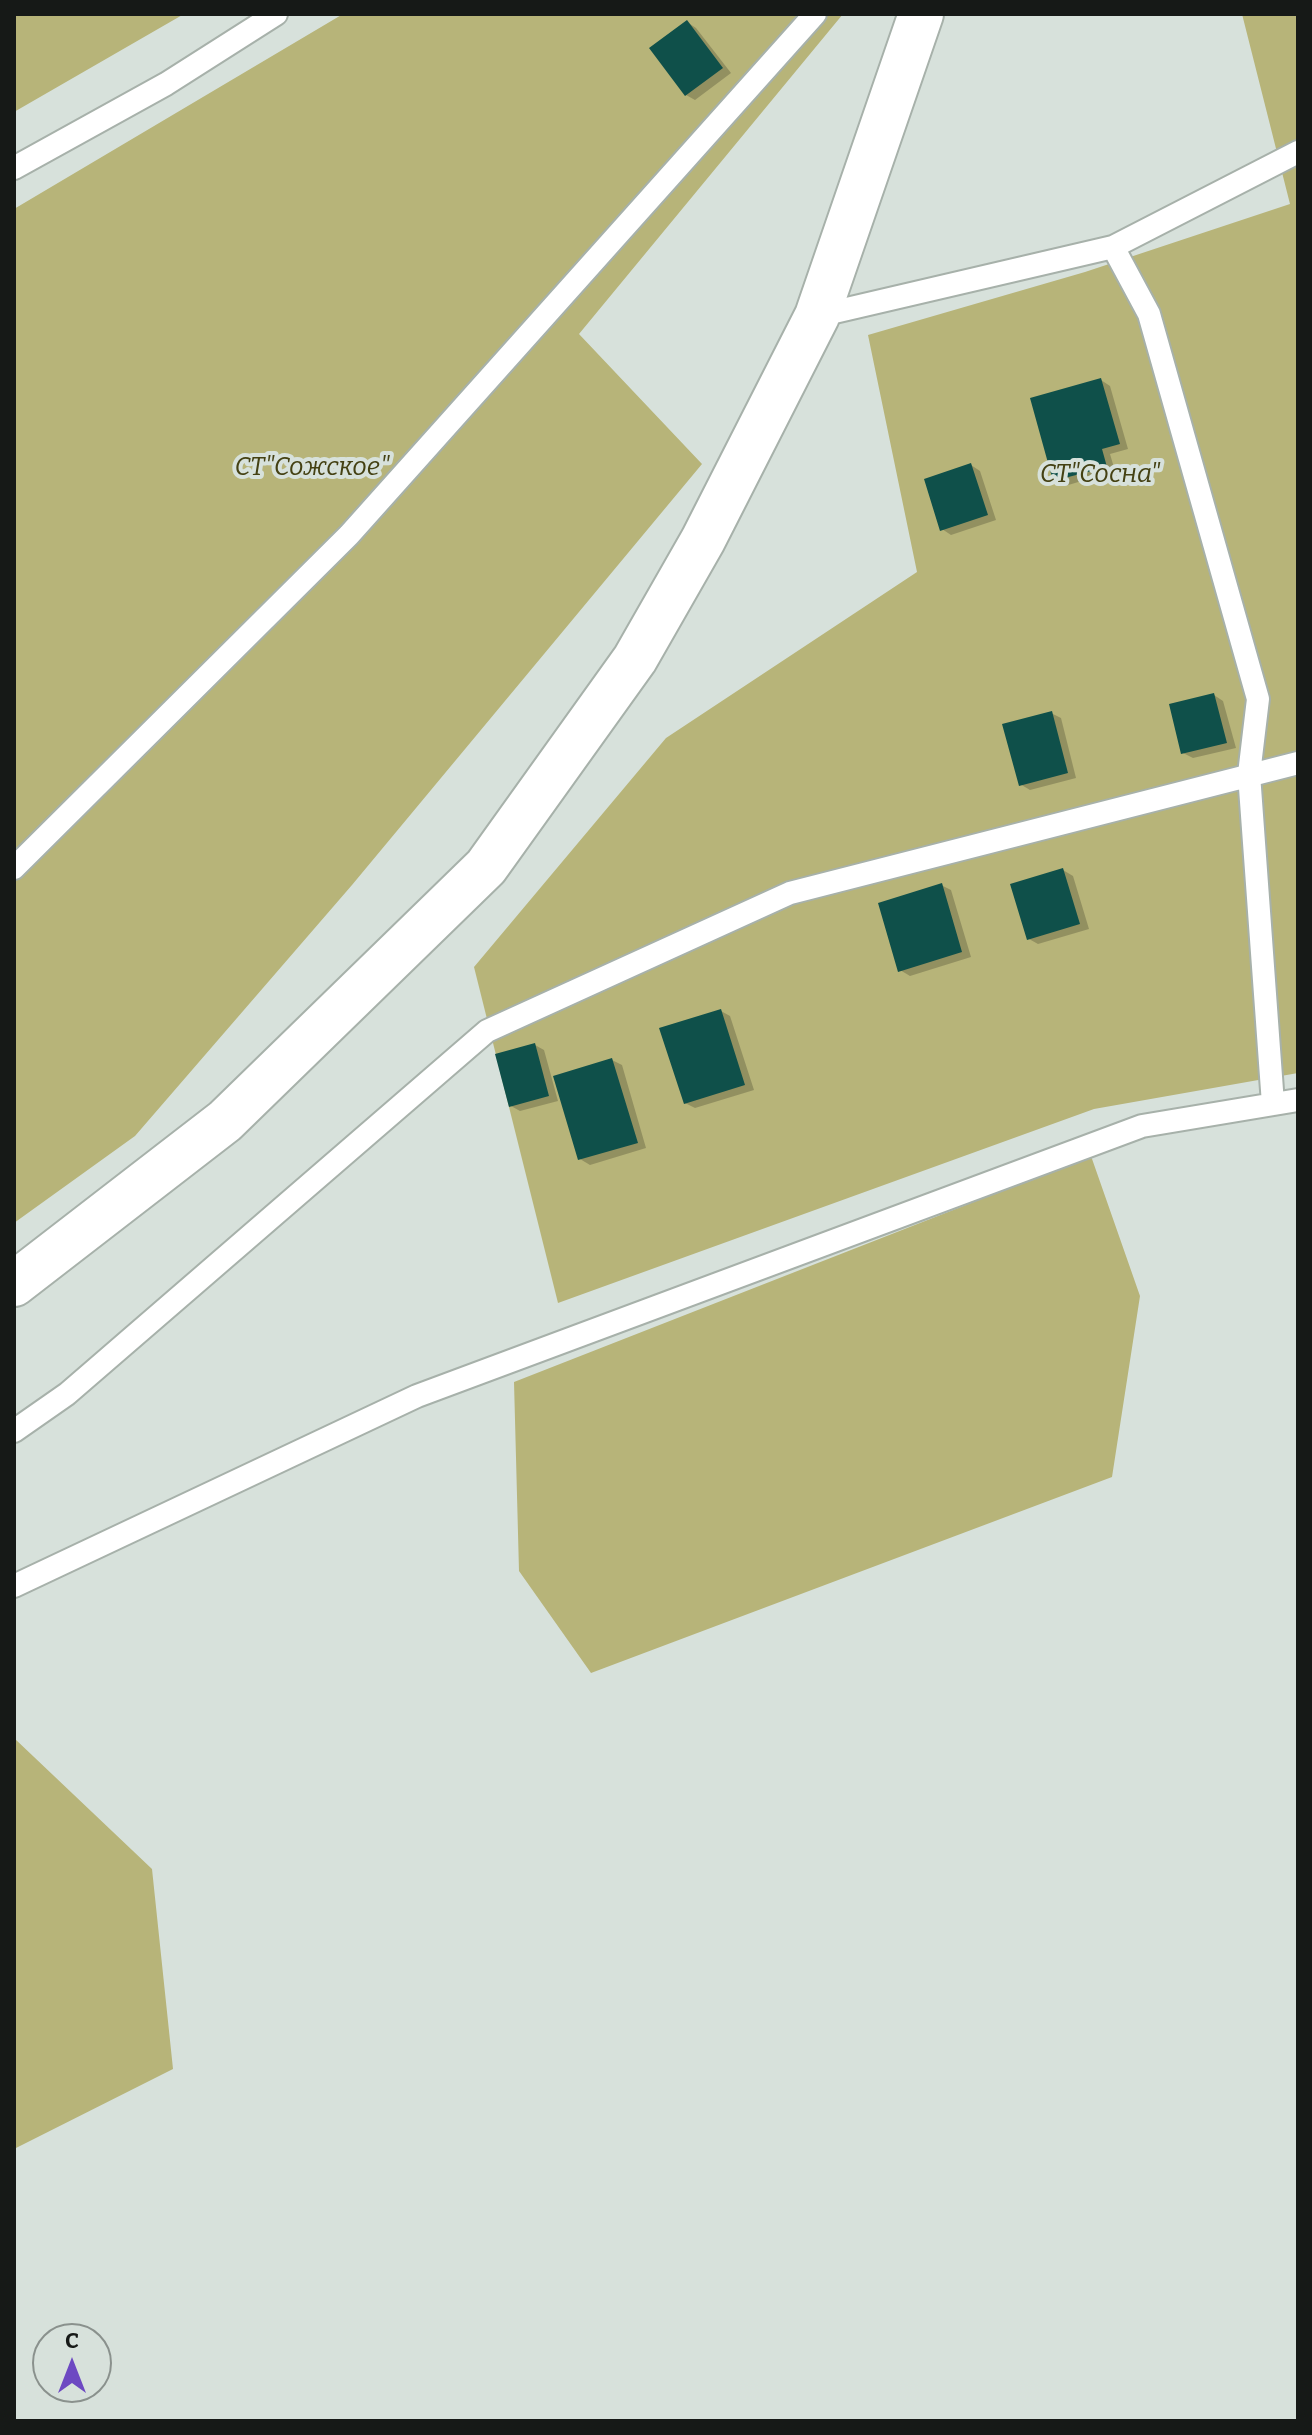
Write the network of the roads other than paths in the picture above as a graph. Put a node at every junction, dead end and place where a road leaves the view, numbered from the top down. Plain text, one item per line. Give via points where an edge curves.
1 (276, 14) edge
2 (815, 14) edge
3 (921, 14) edge
4 (1298, 152) edge
5 (14, 168) edge
6 (1113, 247) junction
7 (817, 316) junction
8 (1298, 763) edge
9 (1249, 774) junction
10 (14, 868) edge
11 (1298, 1100) edge
12 (1273, 1104) junction
13 (14, 1284) edge
14 (14, 1431) edge
15 (14, 1586) edge

1 - 5 lane via 166,84
2 - 10 lane via 349,535
3 - 7 street
4 - 6 lane
6 - 7 lane
6 - 9 lane via 1149,314 1258,699
7 - 13 street via 703,540 635,659 486,867 225,1121
8 - 9 lane
9 - 12 lane
9 - 14 lane via 790,893 487,1031 67,1394
11 - 12 lane
12 - 15 lane via 1142,1126 417,1396

